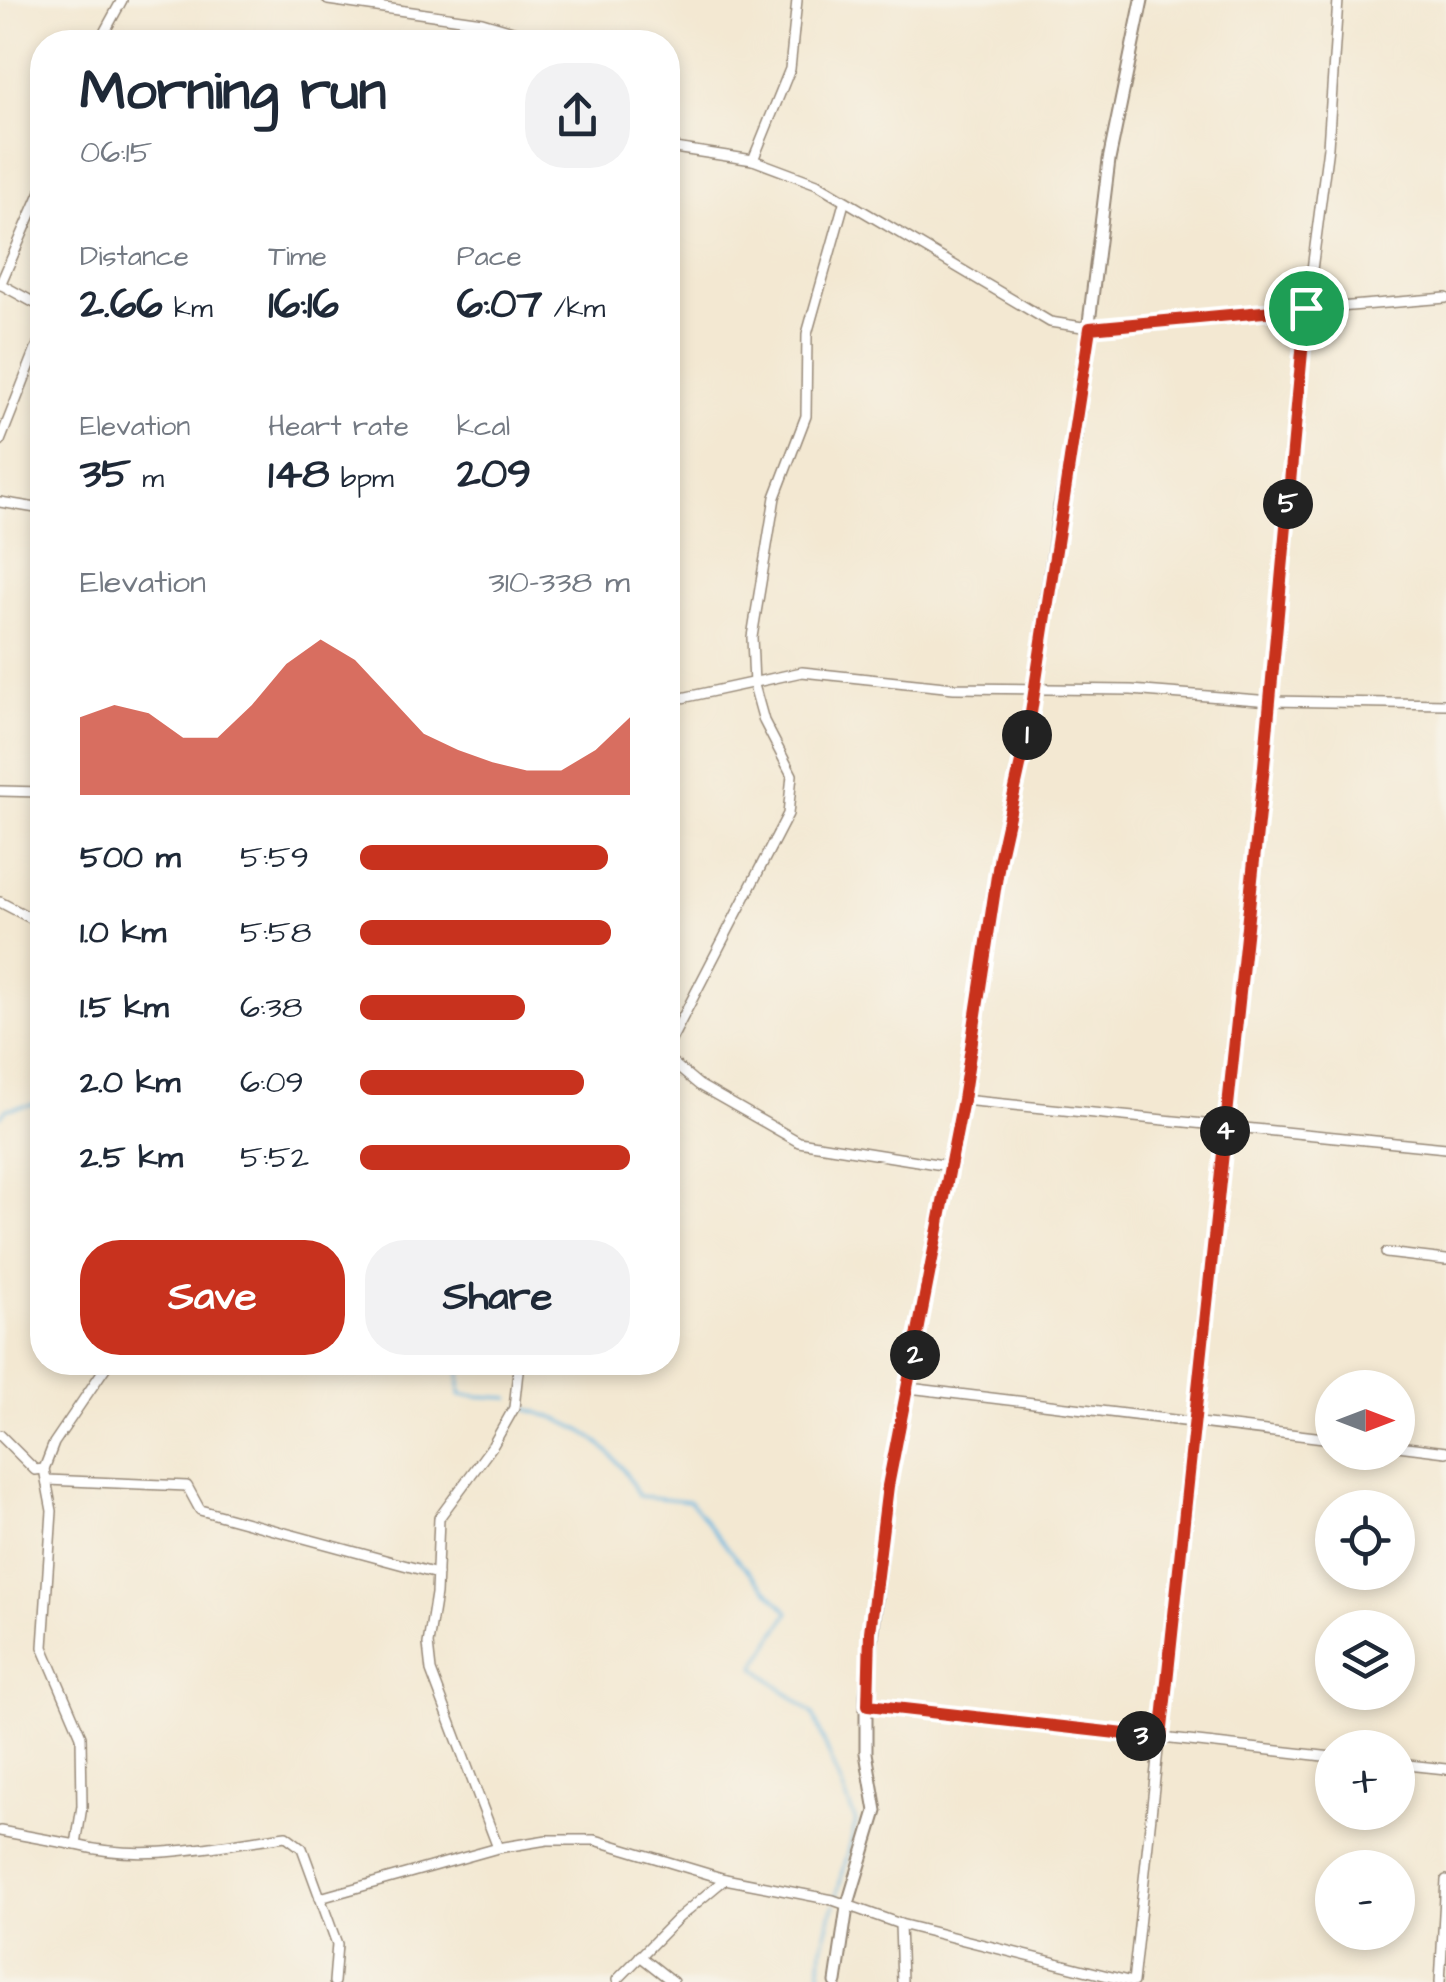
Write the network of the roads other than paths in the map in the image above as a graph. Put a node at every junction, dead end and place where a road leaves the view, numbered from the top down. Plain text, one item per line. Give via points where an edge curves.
1 (122, 0) edge
2 (328, 0) edge
3 (797, 0) edge
4 (1142, 0) edge
5 (1338, 0) edge
6 (508, 28) joint
7 (106, 30) edge
8 (514, 30) edge
9 (680, 149) edge
10 (753, 160) junction
11 (844, 203) junction
12 (30, 217) edge
13 (1, 285) edge
14 (1446, 298) edge
15 (30, 301) edge
16 (1306, 308) junction
17 (1090, 328) junction
18 (30, 365) edge
19 (0, 441) edge
20 (0, 502) edge
21 (30, 507) edge
22 (754, 685) junction
23 (1034, 689) junction
24 (680, 699) edge
25 (1271, 700) junction
26 (1446, 704) edge
27 (0, 790) edge
28 (30, 791) edge
29 (0, 902) edge
30 (30, 918) edge
31 (680, 1023) edge
32 (680, 1070) edge
33 (963, 1100) junction
34 (1226, 1124) junction
35 (1446, 1148) edge
36 (949, 1166) junction
37 (1386, 1253) dead end
38 (1446, 1260) edge
39 (100, 1375) edge
40 (517, 1375) edge
41 (908, 1388) junction
42 (1194, 1424) junction
43 (0, 1435) edge
44 (1315, 1437) edge
45 (1415, 1448) edge
46 (1446, 1452) edge
47 (44, 1468) junction
48 (47, 1480) junction
49 (438, 1574) junction
50 (868, 1705) junction
51 (1161, 1738) junction
52 (1315, 1755) edge
53 (1415, 1766) edge
54 (1446, 1769) edge
55 (0, 1831) edge
56 (76, 1845) junction
57 (498, 1848) junction
58 (725, 1879) junction
59 (1446, 1880) edge
60 (320, 1898) junction
61 (847, 1906) junction
62 (900, 1924) junction
63 (640, 1956) junction
64 (618, 1980) edge
65 (334, 1982) edge
66 (673, 1982) edge
67 (836, 1982) edge
68 (902, 1982) edge
69 (1133, 1982) edge
70 (1440, 1982) edge

1 - 7 street
2 - 6 street
3 - 10 street via 790,69
4 - 17 street via 1109,160
5 - 16 street via 1326,166
6 - 8 street
9 - 10 street
10 - 11 street via 817,184
11 - 17 street via 945,256 1037,318
11 - 22 street via 807,334 806,416 776,498 752,638
12 - 13 street
13 - 15 street
14 - 16 street
16 - 17 street
16 - 25 street
17 - 23 street
18 - 19 street
20 - 21 street
22 - 23 street via 802,672
22 - 24 street
22 - 31 street via 792,774 788,814
23 - 25 street
23 - 33 street via 1000,856
25 - 26 street
25 - 34 street
27 - 28 street
29 - 30 street
32 - 36 street via 799,1142
33 - 34 street
33 - 36 street
34 - 35 street
34 - 42 street
36 - 41 street
37 - 38 street
39 - 47 street
40 - 49 street via 514,1408 439,1518
41 - 42 street
41 - 50 street via 888,1486
42 - 44 street
42 - 51 street
43 - 47 street via 35,1470
45 - 46 street
47 - 48 street
48 - 49 street via 187,1486 200,1510
48 - 56 street via 52,1511 43,1647 81,1736
49 - 57 street via 431,1670
50 - 51 street
50 - 61 street via 866,1752 876,1811
51 - 52 street
51 - 69 street
53 - 54 street
55 - 56 street
56 - 60 street via 146,1853 230,1848 286,1836 302,1848
57 - 58 street via 595,1840
57 - 60 street
58 - 61 street
58 - 63 street
59 - 70 street
60 - 65 street via 337,1944
61 - 62 street
61 - 67 street
62 - 68 street
62 - 69 street
63 - 64 street
63 - 66 street

